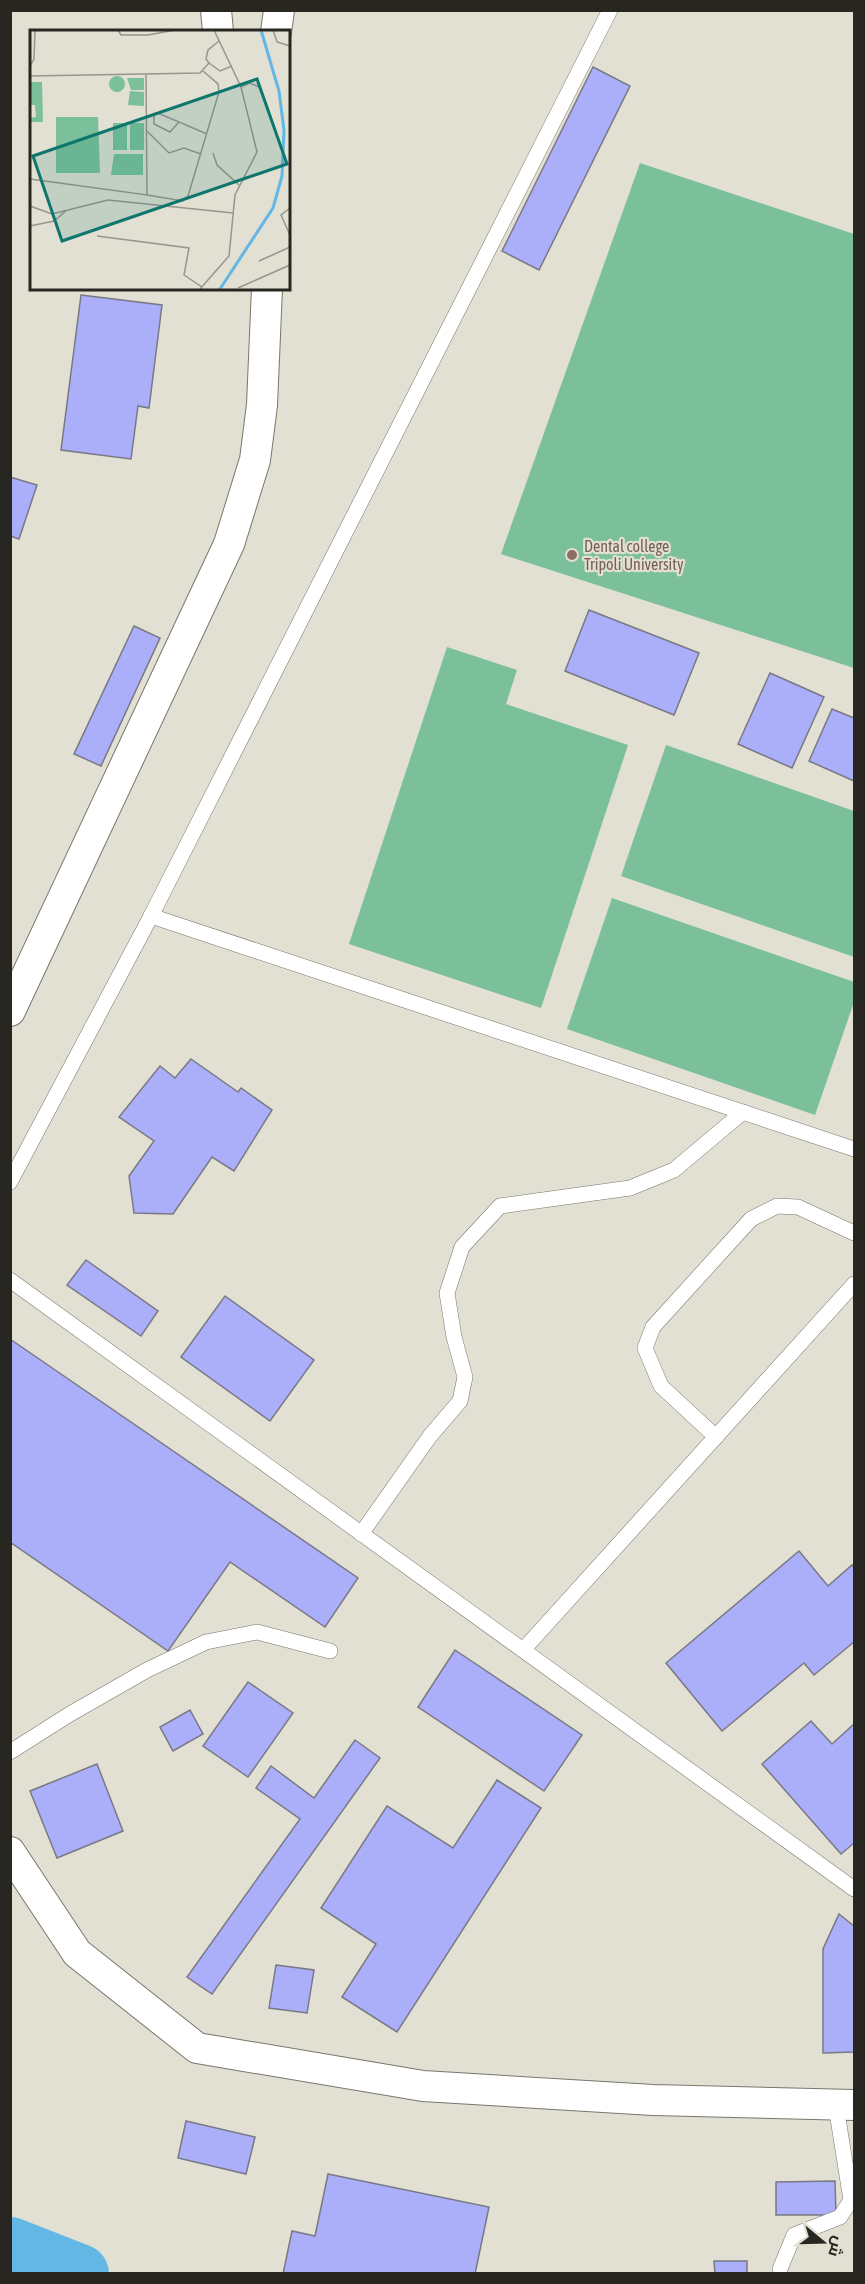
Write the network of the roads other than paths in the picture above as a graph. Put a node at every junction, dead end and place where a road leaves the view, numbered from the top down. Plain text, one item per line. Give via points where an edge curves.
1 (216, 10) edge
2 (279, 10) edge
3 (610, 10) edge
4 (218, 30) edge
5 (276, 30) edge
6 (267, 290) edge
7 (151, 916) junction
8 (10, 1011) edge
9 (743, 1112) junction
10 (855, 1149) edge
11 (10, 1182) edge
12 (855, 1233) edge
13 (10, 1280) edge
14 (855, 1284) edge
15 (716, 1437) junction
16 (361, 1534) junction
17 (523, 1650) junction
18 (330, 1651) dead end
19 (10, 1752) edge
20 (10, 1852) edge
21 (855, 1888) edge
22 (845, 2105) edge
23 (780, 2269) dead end

1 - 4 street
2 - 5 street
3 - 7 lane
6 - 8 street via 262,405 255,460 229,544
7 - 9 lane
7 - 11 lane
9 - 10 lane
9 - 16 lane via 674,1170 630,1188 500,1206 462,1247 447,1293 465,1377 460,1401 430,1436
12 - 15 lane via 798,1208 777,1206 751,1219 653,1327 645,1348 661,1386
13 - 16 lane
14 - 15 lane
15 - 17 lane
16 - 17 lane
17 - 21 lane
18 - 19 lane via 257,1632 206,1642 147,1670
20 - 22 street via 77,1953 196,2048 423,2086 653,2100
22 - 23 lane via 851,2200 840,2217 794,2235

